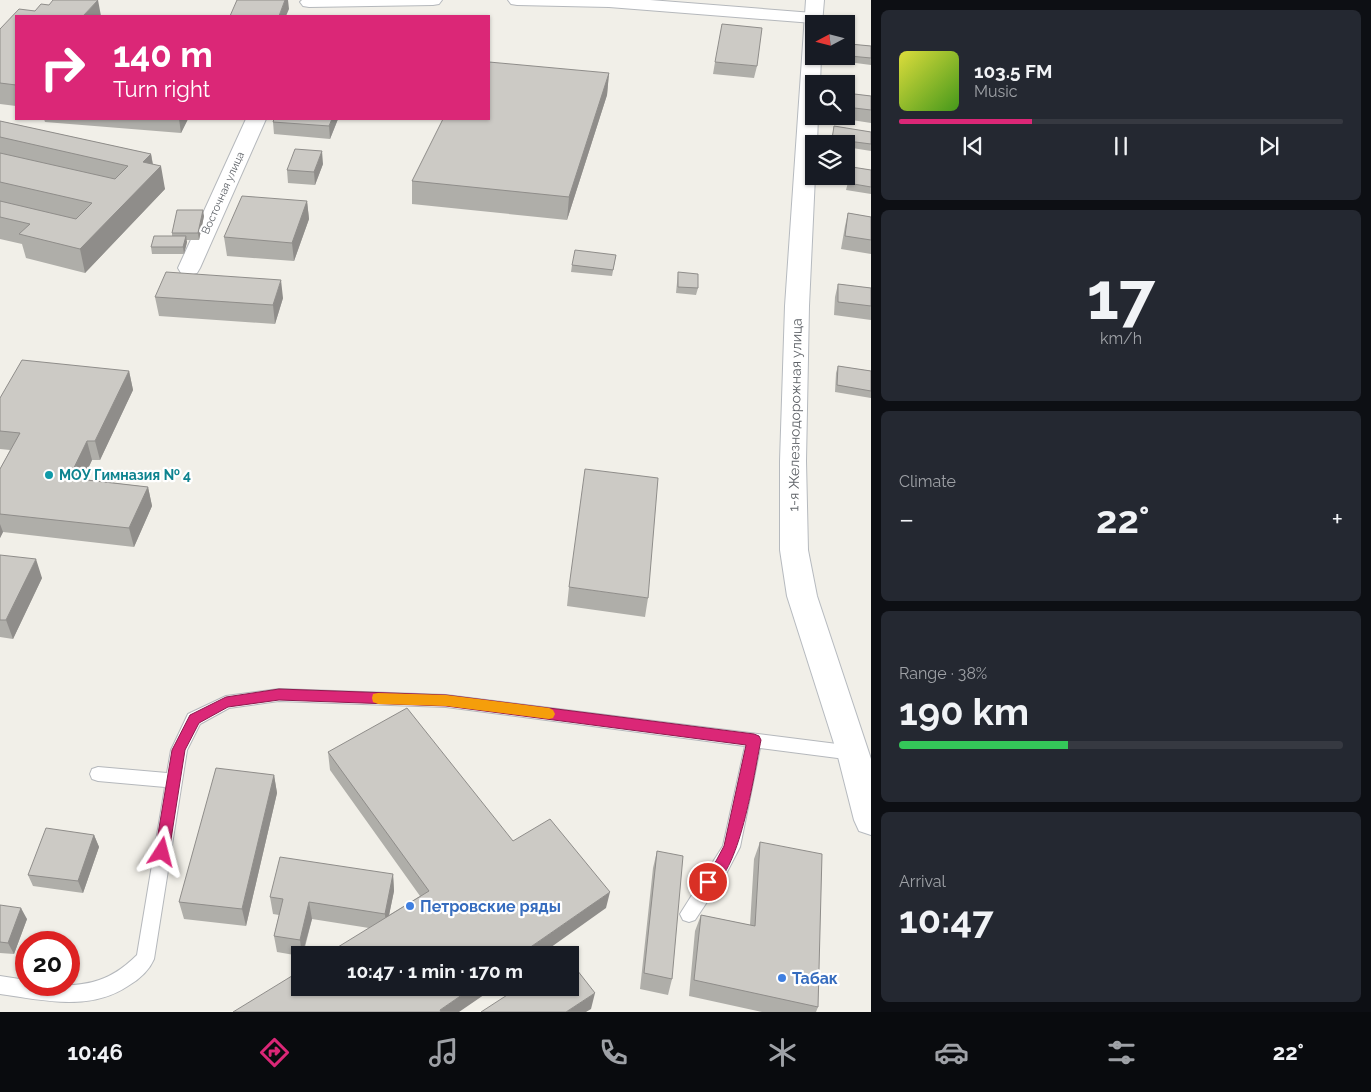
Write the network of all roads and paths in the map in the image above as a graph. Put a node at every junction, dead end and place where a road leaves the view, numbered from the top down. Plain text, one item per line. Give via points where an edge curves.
1 (433, 0) edge
2 (517, 0) edge
3 (306, 6) edge
4 (814, 9) edge
5 (256, 120) edge
6 (189, 268) dead end
7 (754, 740) junction
8 (853, 753) junction
9 (98, 774) dead end
10 (174, 781) junction
11 (871, 820) edge
12 (689, 914) dead end
13 (0, 985) edge

1 - 3 main road
2 - 4 main road
4 - 8 main road, 1-я Железнодорожная улица via 797,306 794,550 802,596
5 - 6 main road, Восточная улица
7 - 8 lane
7 - 10 lane via 446,701 279,694 226,702 194,719 179,750
7 - 12 lane via 731,847
8 - 11 main road, 1-я Железнодорожная улица
9 - 10 lane
10 - 13 lane via 145,959 135,972 101,990 77,995

